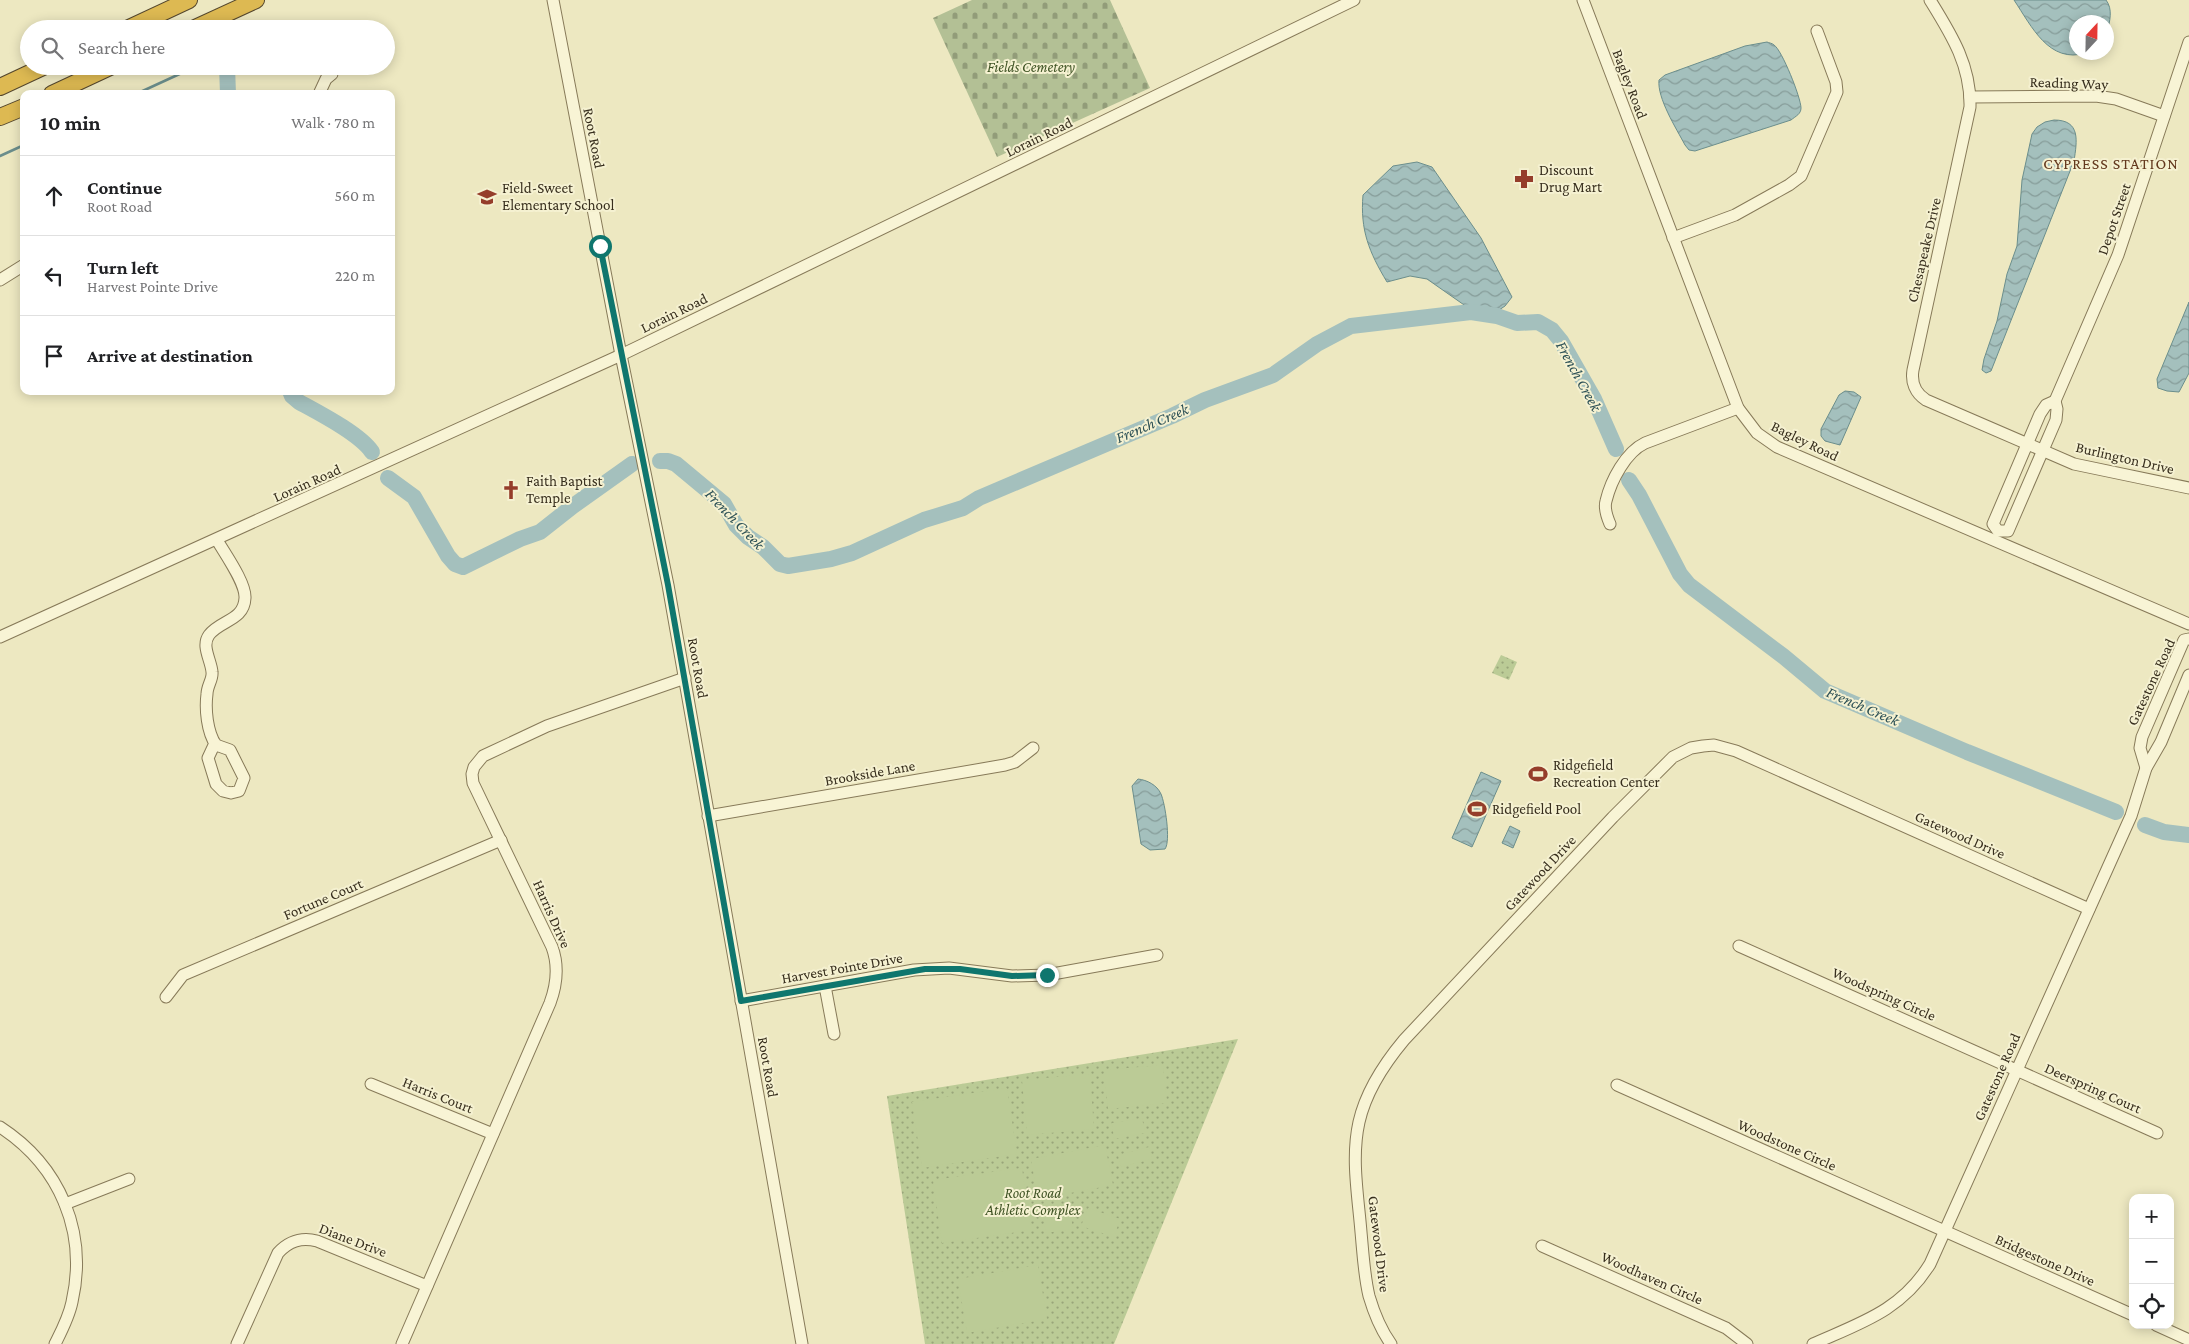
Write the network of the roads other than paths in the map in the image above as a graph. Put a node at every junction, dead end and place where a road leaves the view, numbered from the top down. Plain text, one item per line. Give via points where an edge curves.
1 (190, 0) edge
2 (256, 0) edge
3 (553, 0) edge
4 (1354, 0) edge
5 (1583, 0) edge
6 (1930, 0) edge
7 (147, 20) edge
8 (213, 20) edge
9 (1817, 31) dead end
10 (2189, 42) edge
11 (26, 75) edge
12 (93, 75) edge
13 (330, 75) edge
14 (0, 87) edge
15 (61, 90) edge
16 (321, 90) edge
17 (1970, 97) junction
18 (20, 109) edge
19 (2164, 116) junction
20 (0, 118) edge
21 (1673, 238) junction
22 (20, 267) edge
23 (1, 278) edge
24 (621, 355) junction
25 (2055, 401) junction
26 (1738, 408) junction
27 (2027, 444) junction
28 (2043, 450) junction
29 (2189, 488) edge
30 (1610, 524) dead end
31 (1996, 536) junction
32 (217, 540) junction
33 (2189, 624) edge
34 (0, 637) edge
35 (2189, 639) edge
36 (2189, 675) edge
37 (685, 678) junction
38 (215, 743) dead end
39 (1033, 748) dead end
40 (2146, 768) junction
41 (708, 816) junction
42 (501, 840) junction
43 (2089, 909) junction
44 (1739, 946) dead end
45 (1156, 955) dead end
46 (825, 986) junction
47 (166, 997) dead end
48 (741, 1001) junction
49 (834, 1034) dead end
50 (2016, 1070) junction
51 (371, 1084) dead end
52 (1617, 1085) dead end
53 (0, 1127) edge
54 (493, 1134) junction
55 (2157, 1134) dead end
56 (129, 1179) dead end
57 (65, 1204) junction
58 (1945, 1232) junction
59 (1542, 1246) dead end
60 (427, 1286) junction
61 (2129, 1313) edge
62 (2165, 1329) edge
63 (2189, 1340) edge
64 (1816, 1343) edge
65 (55, 1344) edge
66 (237, 1344) edge
67 (402, 1344) edge
68 (802, 1344) edge
69 (1391, 1344) edge
70 (1747, 1344) edge

1 - 7 highway
2 - 8 highway
3 - 24 street, Root Road
4 - 24 street, Lorain Road
5 - 21 street, Bagley Road
6 - 17 street, Chesapeake Drive via 1959,49 1967,72
9 - 21 street via 1837,92 1800,176 1736,215
10 - 19 street, Depot Street
11 - 14 highway
12 - 15 highway
13 - 16 street
17 - 19 street, Reading Way via 2096,96
17 - 27 street, Chesapeake Drive via 1968,120 1912,381 1923,398
18 - 20 highway
19 - 25 street, Depot Street via 2118,255
21 - 26 street, Bagley Road
22 - 23 street
24 - 32 street, Lorain Road
24 - 37 street, Root Road
25 - 27 street, Depot Street via 2042,410
25 - 28 street, Depot Street via 2056,420
26 - 30 street via 1645,443 1632,452 1621,466 1606,501
26 - 31 street, Bagley Road via 1757,433 1776,447
27 - 28 street, Burlington Drive
27 - 31 street, Depot Street via 1993,524
28 - 29 street, Burlington Drive via 2082,466
28 - 31 street, Depot Street via 2008,531
31 - 33 street, Bagley Road
32 - 34 street, Lorain Road
32 - 38 street via 244,589 245,598 238,614 210,634 207,640 207,654 213,673 207,693 208,723
35 - 40 street, Gatestone Road via 2184,640 2142,737 2140,748
36 - 40 street, Gatestone Road via 2161,742
37 - 41 street, Root Road
37 - 42 street, Harris Drive via 548,726 480,759 473,770 474,782
39 - 41 street, Brookside Lane via 1015,762 1005,765
40 - 43 street, Gatestone Road via 2131,816
41 - 48 street, Root Road
42 - 47 street, Fortune Court via 184,975
42 - 54 street, Harris Drive via 552,947 557,972 550,1003
43 - 50 street, Gatestone Road
43 - 69 street, Gatewood Drive via 1736,751 1704,746 1673,757 1404,1040 1371,1089 1359,1123 1356,1176 1369,1294
44 - 50 street, Woodspring Circle
45 - 46 street, Harvest Pointe Drive via 1047,975 1012,976 925,969
46 - 48 street, Harvest Pointe Drive
46 - 49 street
48 - 68 street, Root Road
50 - 55 street, Deerspring Court
50 - 58 street, Gatestone Road
51 - 54 street, Harris Court
52 - 58 street, Woodstone Circle
53 - 57 street via 39,1160 55,1182
54 - 60 street, Harris Drive
56 - 57 street
57 - 65 street via 74,1235 76,1276 68,1316
58 - 61 street, Bridgestone Drive
58 - 64 street, Gatestone Road via 1923,1275 1900,1300 1882,1313
59 - 70 street, Woodhaven Circle via 1726,1328
60 - 66 street, Diane Drive via 317,1241 295,1241 278,1253
60 - 67 street, Harris Drive
62 - 63 street

